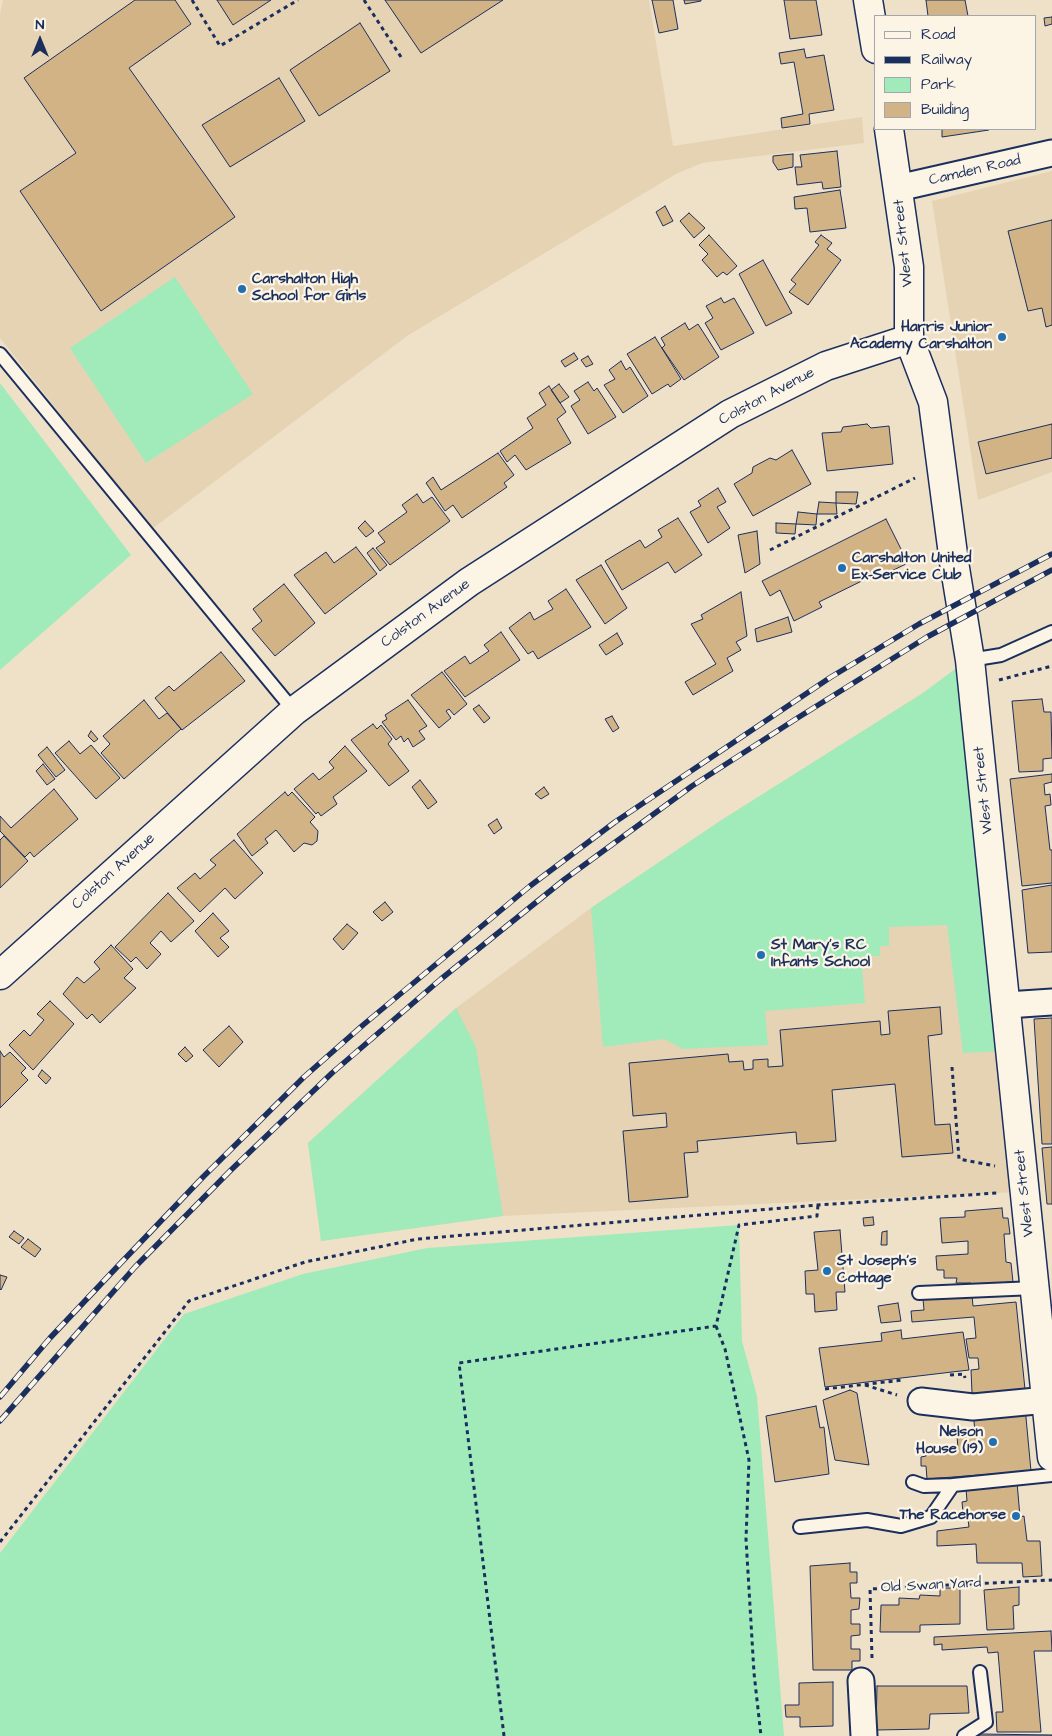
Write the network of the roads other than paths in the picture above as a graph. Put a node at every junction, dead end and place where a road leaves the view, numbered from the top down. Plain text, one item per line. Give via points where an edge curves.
1 (868, 0) edge
2 (874, 37) edge
3 (889, 130) edge
4 (1052, 153) edge
5 (898, 188) junction
6 (909, 339) junction
7 (0, 354) edge
8 (1052, 632) edge
9 (970, 660) junction
10 (294, 711) junction
11 (0, 975) edge
12 (1052, 1002) edge
13 (1007, 1006) junction
14 (1035, 1288) junction
15 (919, 1293) dead end
16 (1048, 1385) edge
17 (922, 1401) road end
18 (1052, 1456) edge
19 (1052, 1475) edge
20 (913, 1482) dead end
21 (953, 1485) junction
22 (800, 1527) dead end
23 (980, 1672) dead end
24 (861, 1681) road end
25 (864, 1736) edge
26 (964, 1736) edge

1 - 2 main road
3 - 5 main road, West Street
4 - 5 street, Camden Road
5 - 6 main road, West Street via 909,267
6 - 9 main road, West Street via 933,402
6 - 10 main road, Colston Avenue via 826,366 730,414 469,582
7 - 10 lane
8 - 9 lane via 1001,654
9 - 13 main road, West Street
10 - 11 main road, Colston Avenue
12 - 13 street
13 - 14 main road, West Street
14 - 15 lane
14 - 16 main road, West Street
16 - 17 street via 973,1407
16 - 18 main road, West Street
19 - 21 lane
20 - 21 lane via 924,1486
21 - 22 lane via 931,1518 901,1526 867,1520
23 - 26 lane via 986,1722
24 - 25 street

